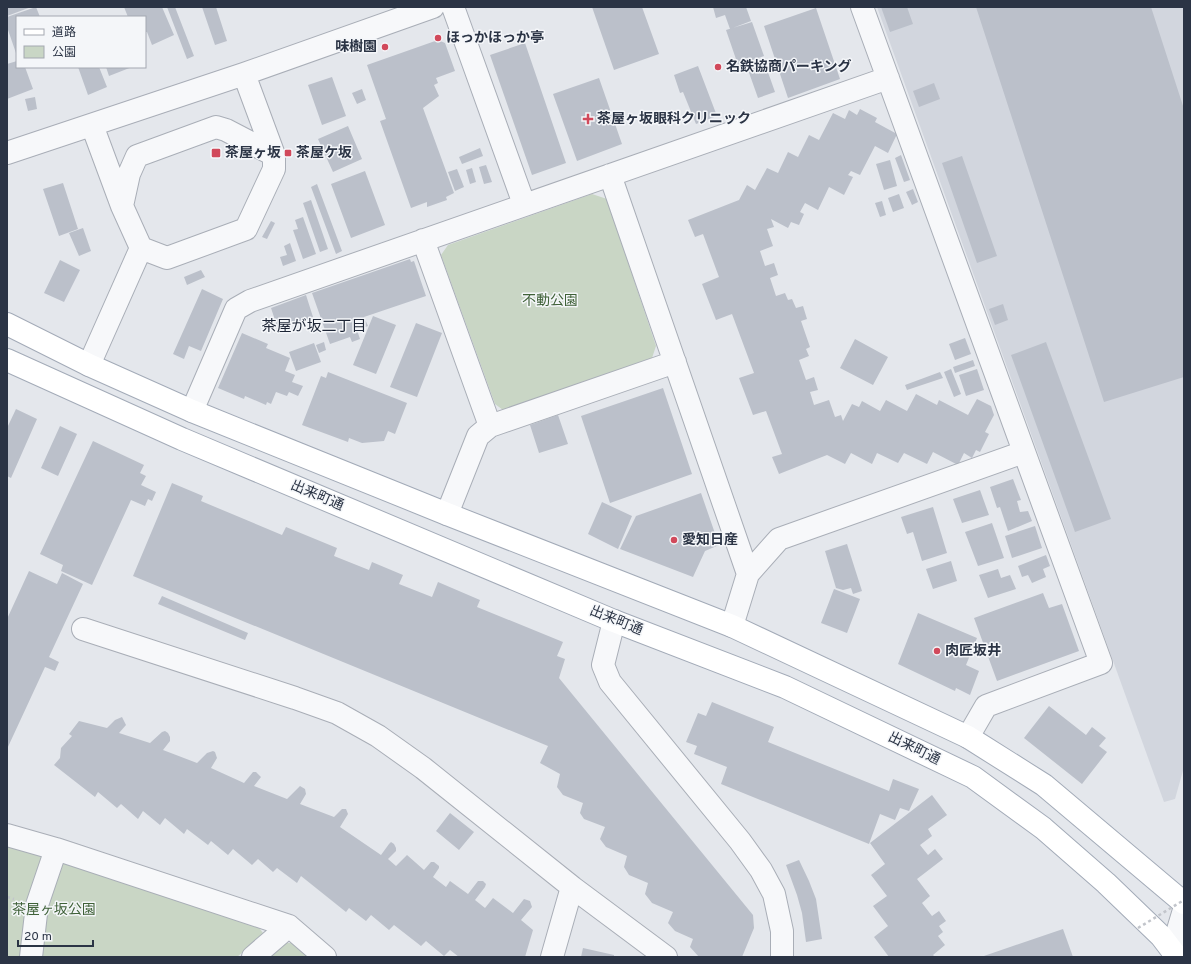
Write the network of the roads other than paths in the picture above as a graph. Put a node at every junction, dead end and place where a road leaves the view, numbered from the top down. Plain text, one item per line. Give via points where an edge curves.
1 (433, 7) edge
2 (453, 7) edge
3 (862, 7) edge
4 (244, 74) junction
5 (888, 78) junction
6 (92, 125) junction
7 (7, 153) edge
8 (274, 155) junction
9 (610, 175) junction
10 (524, 204) junction
11 (122, 206) junction
12 (423, 240) junction
13 (141, 248) junction
14 (7, 324) edge
15 (7, 360) edge
16 (675, 362) junction
17 (89, 365) junction
18 (192, 411) junction
19 (490, 426) junction
20 (1024, 452) junction
21 (447, 514) junction
22 (748, 574) junction
23 (614, 621) junction
24 (732, 626) junction
25 (83, 629) dead end
26 (968, 737) junction
27 (7, 836) edge
28 (56, 849) junction
29 (572, 887) junction
30 (1184, 901) edge
31 (1184, 910) edge
32 (288, 926) junction
33 (1175, 953) edge
34 (31, 957) edge
35 (253, 957) edge
36 (325, 957) edge
37 (552, 957) edge
38 (666, 957) edge
39 (782, 957) edge

1 - 4 street
2 - 10 street
3 - 5 street
4 - 6 street
4 - 8 street
5 - 9 street
5 - 20 street
6 - 7 street
6 - 11 street
8 - 11 street via 216,127 137,156 129,174
8 - 13 street via 274,169 246,229 167,258
9 - 10 street
9 - 16 street
10 - 12 street
11 - 13 street
12 - 18 street via 250,301 236,309
12 - 19 street
13 - 17 street
14 - 17 main road
15 - 23 main road, 出来町通 via 182,439
16 - 19 street
16 - 22 street
17 - 18 main road
18 - 21 main road
19 - 21 street via 478,436
20 - 22 street via 779,539
20 - 26 street via 1101,663 986,706
21 - 24 main road
22 - 24 street
23 - 33 main road, 出来町通 via 785,687 973,777 1049,833 1106,883
23 - 39 street via 603,665 610,682 761,870 774,894 782,931
24 - 26 main road
25 - 29 street via 337,714 378,736 423,768
26 - 30 main road via 1044,785
27 - 28 street
28 - 32 street
28 - 34 street via 37,905
29 - 37 street
29 - 38 street
31 - 33 street
32 - 35 street
32 - 36 street

